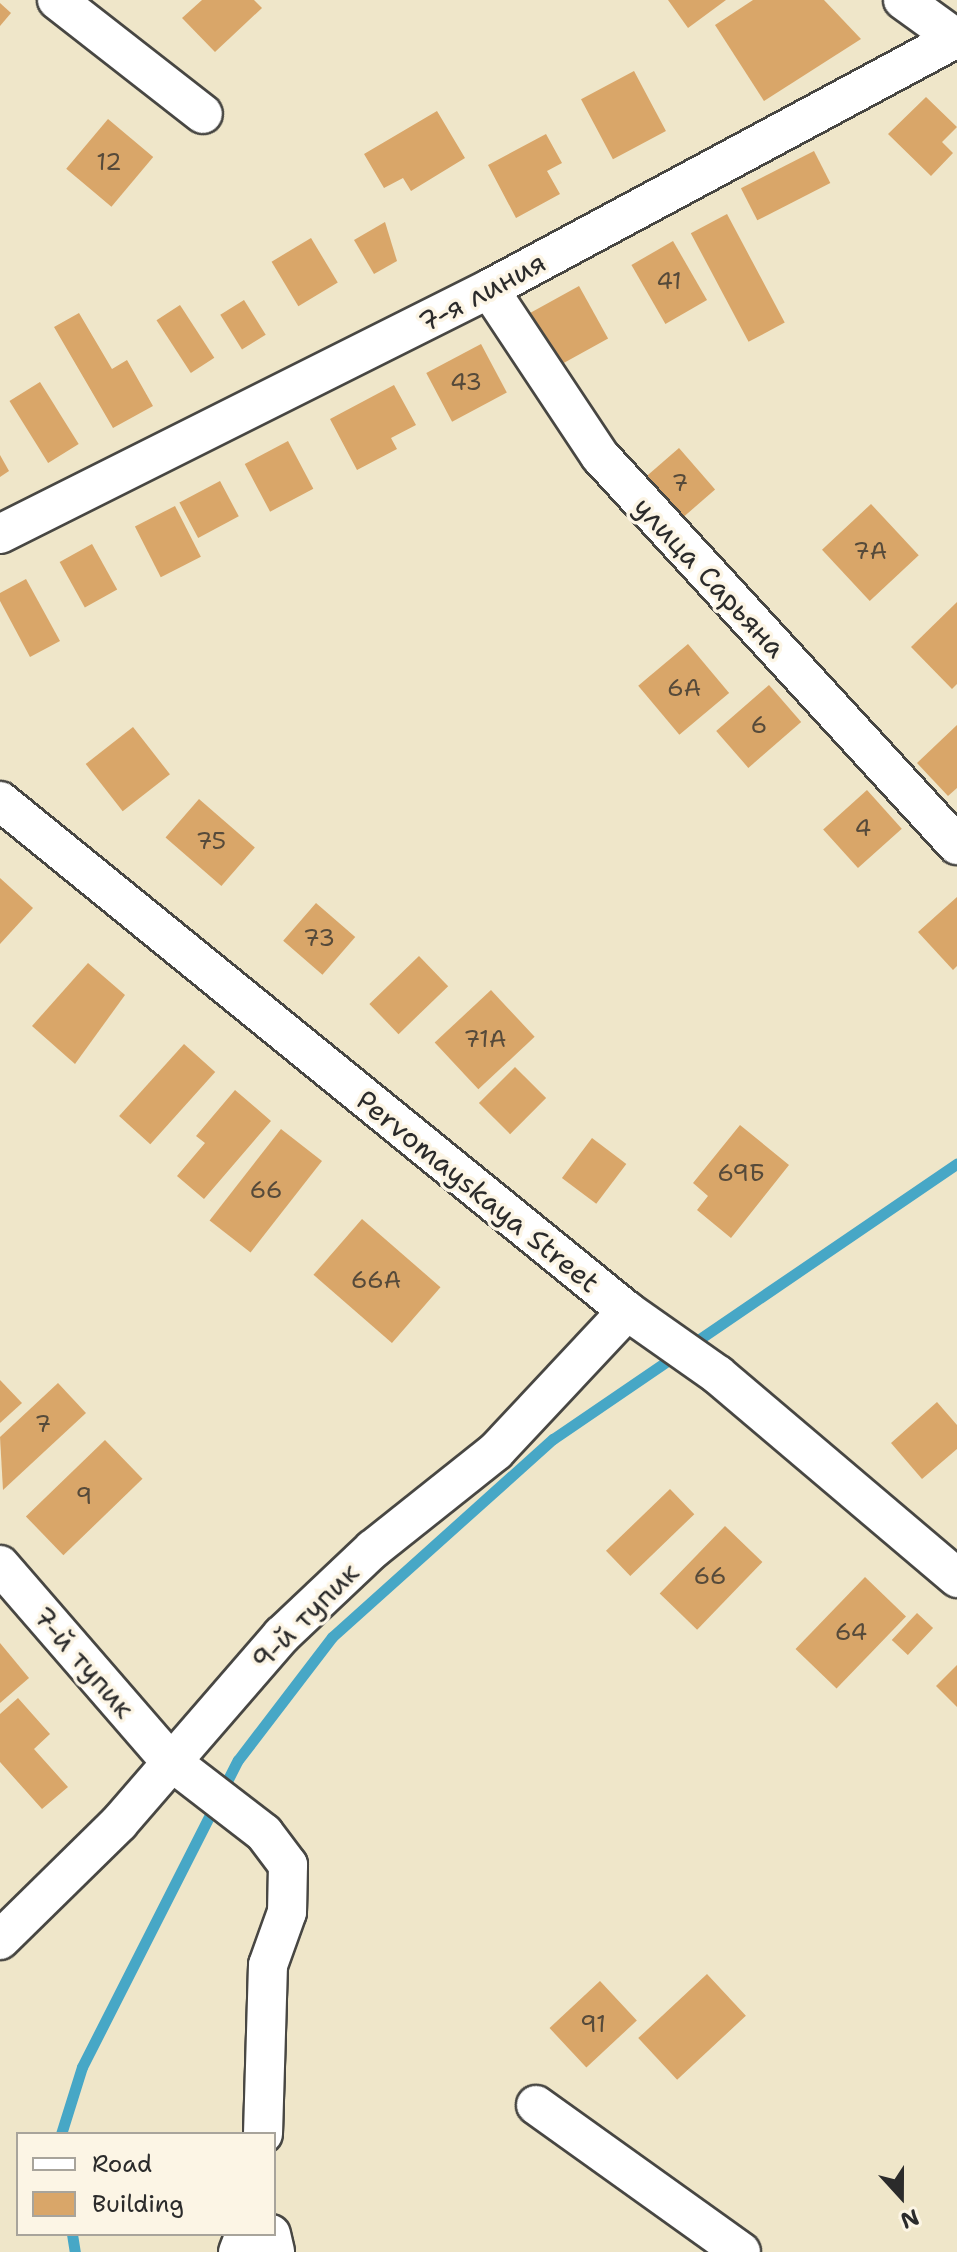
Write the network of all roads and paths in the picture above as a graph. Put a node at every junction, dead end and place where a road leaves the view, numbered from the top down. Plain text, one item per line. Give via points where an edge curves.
1 (57, 0) edge
2 (903, 0) edge
3 (957, 38) edge
4 (203, 114) dead end
5 (489, 289) junction
6 (0, 534) edge
7 (0, 801) edge
8 (957, 845) edge
9 (627, 1311) junction
10 (0, 1565) edge
11 (957, 1578) edge
12 (168, 1759) junction
13 (0, 1940) edge
14 (536, 2105) dead end
15 (263, 2132) edge
16 (741, 2252) edge

1 - 4 street
2 - 3 street
3 - 5 street, 7-я линия
5 - 6 street, 7-я линия
5 - 8 street, улица Сарьяна via 600,456
7 - 9 street, Pervomayskaya Street
9 - 11 street, Pervomayskaya Street via 718,1375
9 - 12 street, 9-й тупик via 496,1451 373,1549 282,1635
10 - 12 street, 7-й тупик
12 - 13 street, 9-й тупик via 119,1823
12 - 15 street, 7-й тупик via 264,1833 288,1865 287,1912 268,1965
14 - 16 street

